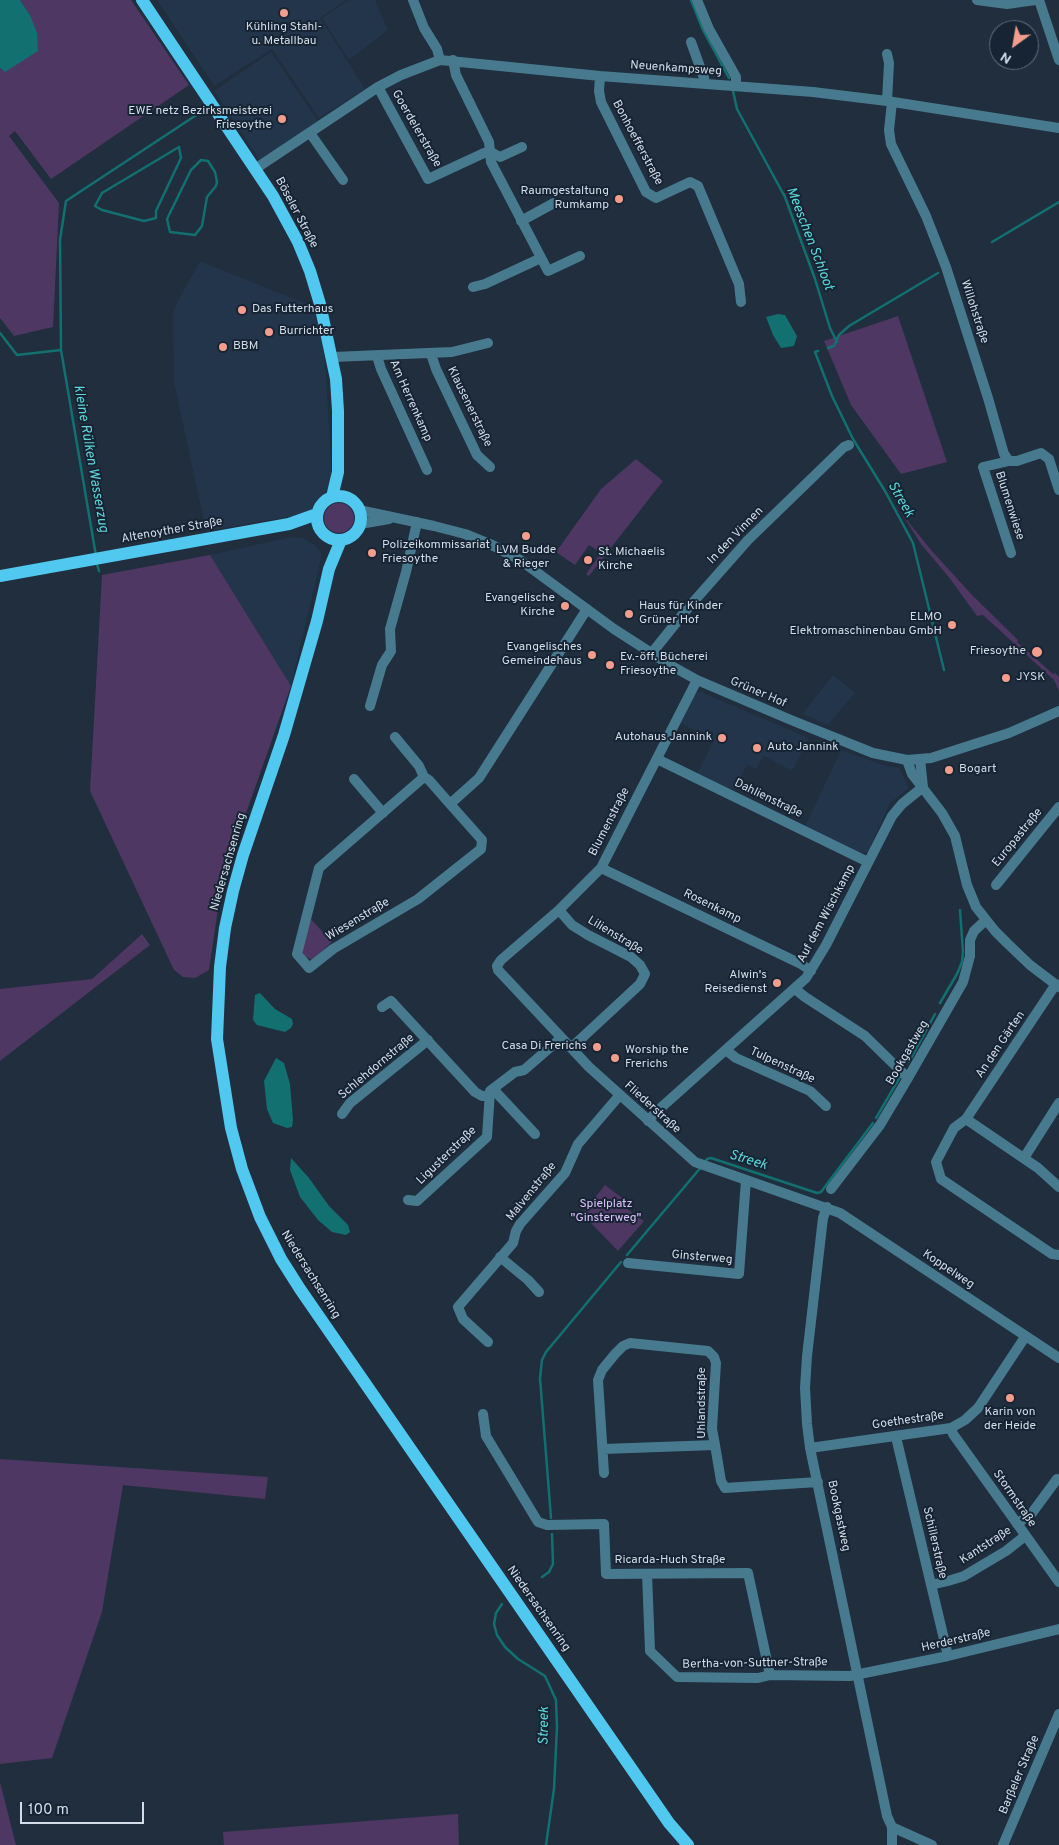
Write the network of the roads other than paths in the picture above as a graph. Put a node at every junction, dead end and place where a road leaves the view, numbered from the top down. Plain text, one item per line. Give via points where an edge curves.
1 (142, 0) edge
2 (413, 0) edge
3 (697, 0) edge
4 (977, 0) edge
5 (1035, 0) edge
6 (1039, 0) edge
7 (691, 42) dead end
8 (887, 54) dead end
9 (440, 60) junction
10 (453, 60) junction
11 (1059, 60) edge
12 (600, 76) junction
13 (705, 83) junction
14 (736, 85) junction
15 (378, 87) junction
16 (890, 101) junction
17 (1059, 128) edge
18 (310, 133) junction
19 (522, 147) dead end
20 (491, 152) junction
21 (255, 169) junction
22 (343, 180) dead end
23 (554, 203) dead end
24 (522, 221) junction
25 (580, 256) dead end
26 (541, 258) junction
27 (473, 287) dead end
28 (741, 302) dead end
29 (488, 343) dead end
30 (432, 354) junction
31 (377, 356) junction
32 (333, 358) junction
33 (849, 444) dead end
34 (1009, 461) junction
35 (490, 467) dead end
36 (427, 470) dead end
37 (338, 472) junction
38 (1059, 490) edge
39 (346, 496) junction
40 (332, 497) junction
41 (360, 510) junction
42 (317, 514) junction
43 (395, 518) junction
44 (417, 522) junction
45 (289, 524) junction
46 (360, 524) junction
47 (319, 527) junction
48 (335, 538) junction
49 (1011, 553) dead end
50 (0, 576) edge
51 (587, 609) junction
52 (651, 654) junction
53 (697, 680) junction
54 (370, 706) dead end
55 (1059, 711) edge
56 (395, 737) dead end
57 (657, 759) junction
58 (907, 760) junction
59 (920, 760) junction
60 (424, 777) junction
61 (354, 779) dead end
62 (923, 787) junction
63 (450, 804) junction
64 (1059, 807) edge
65 (383, 813) junction
66 (868, 862) junction
67 (601, 868) junction
68 (996, 885) dead end
69 (559, 910) junction
70 (986, 920) junction
71 (811, 971) junction
72 (500, 974) joint
73 (1057, 986) edge
74 (796, 989) junction
75 (382, 1007) dead end
76 (561, 1038) junction
77 (428, 1040) junction
78 (571, 1048) junction
79 (726, 1050) junction
80 (908, 1078) junction
81 (491, 1092) junction
82 (619, 1096) junction
83 (1059, 1102) edge
84 (826, 1106) dead end
85 (342, 1114) dead end
86 (966, 1119) junction
87 (648, 1121) junction
88 (535, 1134) dead end
89 (1024, 1158) junction
90 (746, 1180) junction
91 (1059, 1187) edge
92 (831, 1189) dead end
93 (408, 1200) dead end
94 (825, 1206) junction
95 (1059, 1255) edge
96 (500, 1257) junction
97 (628, 1263) dead end
98 (539, 1292) dead end
99 (1025, 1337) junction
100 (488, 1342) dead end
101 (1059, 1358) edge
102 (483, 1414) dead end
103 (951, 1428) junction
104 (896, 1437) junction
105 (715, 1444) junction
106 (810, 1448) junction
107 (604, 1449) junction
108 (604, 1473) dead end
109 (1057, 1479) dead end
110 (818, 1482) junction
111 (1017, 1524) junction
112 (1025, 1536) junction
113 (647, 1574) junction
114 (1059, 1582) edge
115 (931, 1585) junction
116 (1059, 1629) edge
117 (948, 1656) junction
118 (858, 1674) junction
119 (770, 1675) junction
120 (1059, 1714) edge
121 (892, 1827) junction
122 (688, 1845) edge
123 (892, 1845) edge
124 (932, 1845) edge
125 (1003, 1845) edge

1 - 21 main road, Böseler Straße
2 - 9 street
3 - 14 street via 736,77
4 - 5 street via 1007,4
6 - 11 street
7 - 13 street
8 - 16 street, Willohstraße
9 - 10 street, Neuenkampsweg
9 - 15 street, Neuenkampsweg via 401,74
10 - 12 street, Neuenkampsweg
10 - 20 street via 456,75
12 - 13 street, Neuenkampsweg
12 - 28 street, Bonhoefferstraße via 601,102 646,192 656,198 690,182 698,186 740,284
13 - 14 street, Neuenkampsweg
14 - 16 street, Neuenkampsweg
15 - 18 street, Neuenkampsweg
15 - 20 street, Goerdelerstraße via 428,179
16 - 17 street, Neuenkampsweg
16 - 34 street, Willohstraße via 891,144 926,216 946,267 1004,454
18 - 21 street, Neuenkampsweg
18 - 22 street
19 - 20 street via 500,156
20 - 24 street via 492,162
21 - 32 main road, Böseler Straße via 274,196 310,271
23 - 24 street
24 - 26 street
25 - 26 street via 548,271
26 - 27 street
29 - 30 street
30 - 31 street
30 - 35 street, Klausenerstraße via 477,455
31 - 32 street, Am Herrenkamp
31 - 36 street, Am Herrenkamp
32 - 37 main road, Böseler Straße via 338,412
33 - 52 street, In den Vinnen via 748,540
34 - 38 street via 1041,453 1049,459
34 - 49 street, Blumenwiese via 983,466
37 - 39 main road, Böseler Straße
37 - 40 main road, Böseler Straße
39 - 40 main road
39 - 41 main road
40 - 42 main road via 322,503
41 - 43 street, Grüner Hof
41 - 46 main road
42 - 45 main road, Altenoyther Straße
42 - 47 main road
43 - 44 street, Grüner Hof
43 - 46 street, Grüner Hof
44 - 51 street, Grüner Hof via 465,534 492,545 520,560
44 - 54 street via 390,629 391,651 382,665
45 - 47 main road, Altenoyther Straße
45 - 50 main road, Altenoyther Straße
46 - 48 main road via 353,535
47 - 48 main road
48 - 122 main road, Niedersachsenring via 317,621 284,734 243,855 225,928 217,1039 230,1128 260,1217 300,1289 669,1823
51 - 52 street, Grüner Hof
51 - 63 street via 479,778
52 - 53 street, Grüner Hof
53 - 57 street, Blumenstraße
53 - 58 street, Grüner Hof via 873,753
55 - 59 street, Grüner Hof via 1001,736
56 - 60 street, Wiesenstraße
57 - 66 street, Dahlienstraße
57 - 67 street, Blumenstraße
58 - 59 street, Grüner Hof
58 - 62 street via 912,774
59 - 62 street
60 - 63 street, Wiesenstraße
60 - 65 street, Wiesenstraße
61 - 65 street
62 - 66 street, Auf dem Wischkamp via 892,816
62 - 70 street via 955,836 967,885 976,907
63 - 65 street, Wiesenstraße via 482,840 481,849 418,899 333,948 309,968 297,954 319,868
64 - 68 street, Europastraße
66 - 71 street, Auf dem Wischkamp
67 - 69 street, Blumenstraße
67 - 71 street, Rosenkamp
69 - 72 street, Blumenstraße via 499,962
69 - 78 street, Lilienstraße via 588,935 631,958 645,974 640,984
70 - 73 street
70 - 80 street, Bookgastweg via 970,940 970,956 963,982
71 - 74 street, Auf dem Wischkamp
72 - 76 street, Fliederstraße
73 - 86 street, An den Gärten
74 - 79 street, Auf dem Wischkamp
74 - 80 street via 864,1036
75 - 77 street, Schlehdornstraße via 390,1001
76 - 78 street, Fliederstraße
76 - 81 street via 524,1070 515,1072
77 - 81 street, Schlehdornstraße via 475,1092 482,1096
77 - 85 street, Schlehdornstraße via 350,1103
78 - 82 street, Fliederstraße
79 - 84 street, Tulpenstraße via 736,1058 810,1091
79 - 87 street, Auf dem Wischkamp
80 - 92 street, Bookgastweg via 880,1125
81 - 88 street
81 - 93 street, Ligusterstraße via 487,1138 417,1201
82 - 87 street, Fliederstraße
82 - 96 street, Malvenstraße via 578,1144 565,1173 520,1224 513,1243
83 - 89 street
86 - 89 street
86 - 95 street, An den Gärten via 954,1128 936,1162 941,1179 1052,1254
87 - 90 street, Fliederstraße via 688,1157
89 - 91 street
90 - 94 street, Fliederstraße
90 - 97 street, Ginsterweg via 739,1274
94 - 99 street, Koppelweg
94 - 106 street, Bookgastweg via 805,1384
96 - 98 street
96 - 100 street, Malvenstraße via 458,1307 462,1319
99 - 101 street, Koppelweg
99 - 103 street, Goethestraße via 978,1408
102 - 113 street, Ricarda-Huch Straße via 486,1436 538,1522 547,1525 604,1524 606,1574
103 - 104 street, Goethestraße
103 - 111 street, Stormstraße
104 - 106 street, Goethestraße
104 - 115 street, Schillerstraße
105 - 107 street, Uhlandstraße
105 - 107 street, Uhlandstraße via 712,1428 714,1357 708,1351 630,1344 615,1354 598,1380
105 - 110 street, Uhlandstraße via 725,1488
106 - 110 street, Bookgastweg
107 - 108 street, Uhlandstraße
109 - 111 street via 1032,1513
110 - 118 street, Bookgastweg
111 - 112 street, Stormstraße
112 - 114 street, Stormstraße
112 - 115 street, Kantstraße via 964,1576
113 - 119 street, Ricarda-Huch Straße via 748,1573
113 - 119 street, Bertha-von-Suttner-Straße via 650,1651 677,1678 758,1678
115 - 117 street, Schillerstraße
116 - 117 street, Herderstraße
117 - 118 street, Herderstraße
118 - 119 street, Bertha-von-Suttner-Straße
118 - 121 street, Bookgastweg
120 - 125 street, Barßeler Straße
121 - 123 street, Bookgastweg
121 - 124 street

